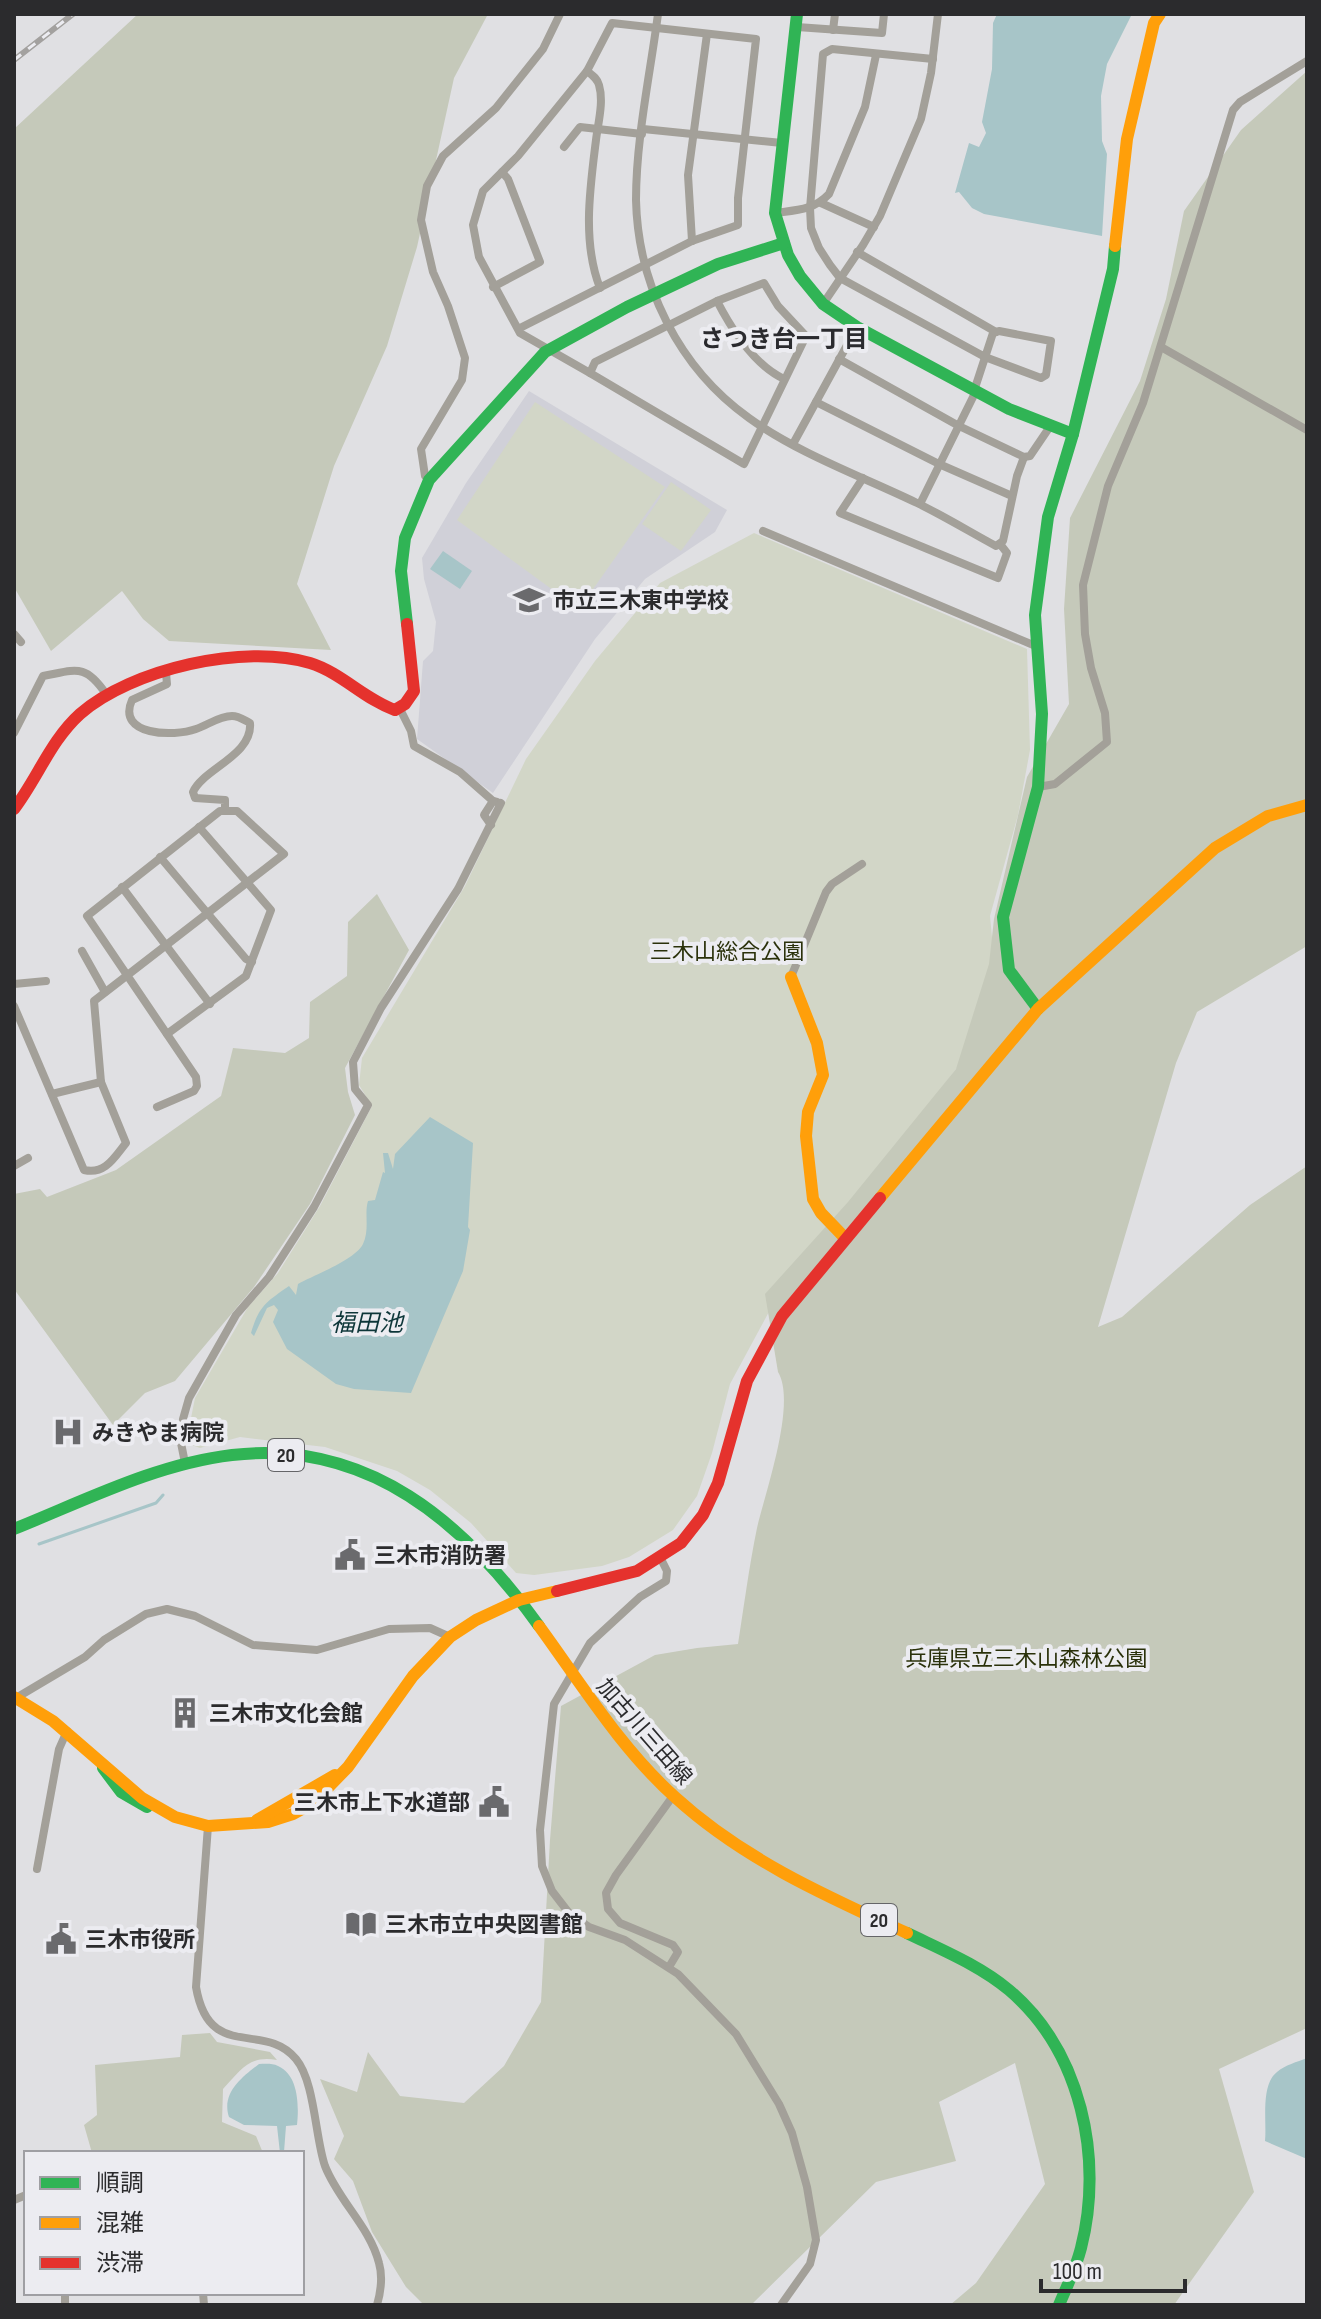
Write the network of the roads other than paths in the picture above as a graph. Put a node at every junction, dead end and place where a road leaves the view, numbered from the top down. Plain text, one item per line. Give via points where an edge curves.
1 (560, 14) edge
2 (658, 14) edge
3 (835, 14) edge
4 (884, 14) edge
5 (938, 14) edge
6 (1160, 14) edge
7 (797, 20) edge
8 (656, 28) junction
9 (833, 30) junction
10 (707, 34) junction
11 (876, 55) junction
12 (933, 59) junction
13 (1307, 61) edge
14 (587, 71) junction
15 (597, 129) junction
16 (642, 132) junction
17 (693, 134) junction
18 (744, 139) junction
19 (782, 143) junction
20 (564, 147) dead end
21 (502, 172) junction
22 (821, 203) junction
23 (810, 208) junction
24 (775, 213) junction
25 (874, 227) junction
26 (692, 241) junction
27 (784, 243) junction
28 (857, 252) junction
29 (646, 265) junction
30 (840, 278) junction
31 (493, 287) junction
32 (600, 288) junction
33 (654, 294) junction
34 (717, 301) junction
35 (823, 304) junction
36 (668, 325) junction
37 (857, 327) junction
38 (518, 329) junction
39 (996, 332) junction
40 (1161, 347) junction
41 (548, 350) junction
42 (985, 357) junction
43 (839, 359) junction
44 (590, 373) junction
45 (784, 379) junction
46 (975, 391) junction
47 (816, 402) junction
48 (1051, 425) junction
49 (959, 426) junction
50 (763, 428) junction
51 (1307, 430) edge
52 (1073, 434) junction
53 (793, 444) junction
54 (1024, 457) junction
55 (939, 464) junction
56 (863, 478) junction
57 (429, 480) junction
58 (1012, 496) junction
59 (920, 504) junction
60 (763, 531) dead end
61 (1000, 544) junction
62 (14, 634) edge
63 (21, 642) dead end
64 (1038, 647) junction
65 (166, 673) junction
66 (106, 694) junction
67 (399, 707) junction
68 (14, 733) edge
69 (1038, 787) junction
70 (1307, 805) edge
71 (14, 809) edge
72 (225, 810) junction
73 (199, 827) junction
74 (160, 857) junction
75 (862, 864) dead end
76 (248, 882) junction
77 (122, 887) junction
78 (207, 913) junction
79 (166, 945) junction
80 (82, 951) dead end
81 (252, 962) junction
82 (127, 975) junction
83 (791, 977) joint
84 (46, 981) dead end
85 (14, 984) edge
86 (105, 992) junction
87 (210, 1004) junction
88 (14, 1006) edge
89 (1038, 1009) junction
90 (167, 1034) junction
91 (101, 1082) junction
92 (52, 1094) junction
93 (157, 1107) dead end
94 (845, 1238) junction
95 (185, 1463) junction
96 (14, 1529) edge
97 (660, 1557) junction
98 (519, 1600) junction
99 (450, 1637) junction
100 (15, 1697) edge
101 (67, 1731) junction
102 (673, 1796) junction
103 (208, 1826) junction
104 (37, 1869) dead end
105 (669, 1967) junction
106 (377, 2305) edge
107 (781, 2305) edge
108 (1059, 2305) edge

1 - 57 street via 543,49 496,108 443,156 427,186 421,220 433,272 465,358 462,380 421,449
2 - 8 street
3 - 9 street
4 - 9 street via 882,33
5 - 12 street
6 - 52 street via 1127,139 1113,269
7 - 9 street
7 - 19 street
8 - 10 street
8 - 14 street via 612,23
8 - 16 street
10 - 17 street
10 - 18 street via 756,39
11 - 12 street
11 - 22 street via 865,107 835,184
11 - 23 street via 832,49 823,54
12 - 25 street via 921,119
13 - 40 street via 1233,110
14 - 15 street via 599,85
14 - 21 street
15 - 16 street
15 - 20 street via 580,127
15 - 32 street via 589,225
16 - 17 street
16 - 29 street via 636,200
17 - 18 street
17 - 26 street via 688,175
18 - 19 street
18 - 26 street via 738,225
19 - 24 street
21 - 31 street via 483,191 473,225 479,257
21 - 31 street via 540,262
22 - 23 street
22 - 25 street
23 - 24 street
23 - 30 street via 819,248
24 - 27 street
25 - 28 street
26 - 29 street
27 - 33 street via 718,264
27 - 35 street via 800,276
28 - 30 street
28 - 39 street
29 - 32 street
29 - 33 street
30 - 35 street
30 - 42 street
31 - 38 street
32 - 38 street
33 - 36 street
33 - 41 street
34 - 36 street
34 - 45 street via 750,352
34 - 45 street via 764,283 806,336
35 - 37 street
36 - 44 street via 595,362
36 - 50 street via 697,370
37 - 43 street
37 - 46 street
38 - 41 street
39 - 42 street
39 - 42 street via 1051,341 1046,375 1041,378
40 - 51 street
40 - 69 street via 1108,486 1083,585 1085,634 1107,742 1055,784
41 - 44 street
41 - 57 street
42 - 46 street
43 - 47 street
43 - 49 street
44 - 50 street via 744,464
45 - 50 street
46 - 48 street
46 - 49 street
47 - 53 street
47 - 55 street
48 - 52 street
48 - 54 street
49 - 54 street
49 - 55 street
50 - 53 street
52 - 64 street via 1048,517 1035,615
53 - 56 street
54 - 58 street
55 - 58 street
55 - 59 street
56 - 59 street
56 - 61 street via 840,513 998,578 1007,553
57 - 67 street via 403,549 414,691
58 - 61 street
59 - 61 street
60 - 64 street
62 - 63 street
64 - 69 street
65 - 66 street
65 - 67 street via 263,655 296,659 324,667 383,707
65 - 72 street via 162,688 132,700 130,720 138,728 185,731 230,716 250,723 249,735 234,754 193,792 195,798 225,800
66 - 68 street via 81,669 43,676
66 - 71 street via 64,731
67 - 95 street via 414,746 501,803 458,889 381,1008 353,1062 355,1089 368,1105 314,1207 269,1277 236,1315 189,1398 181,1443
69 - 89 street via 1003,917 1009,970
70 - 89 street via 1268,816 1215,848
72 - 73 street
72 - 76 street via 237,811 284,854
73 - 74 street
73 - 76 street
74 - 77 street
74 - 78 street
75 - 83 street via 826,892
76 - 78 street
76 - 81 street via 271,910
77 - 79 street
77 - 82 street via 87,916
78 - 79 street
78 - 81 street
79 - 82 street
79 - 87 street
80 - 86 street
81 - 87 street via 246,976
82 - 86 street
82 - 90 street
83 - 94 street via 817,1043 823,1075 808,1112 806,1136 813,1199
84 - 85 street
86 - 91 street via 94,1001
87 - 90 street
88 - 92 street
89 - 94 street
90 - 93 street via 197,1086
91 - 92 street
91 - 92 street via 126,1143 107,1167 94,1172 84,1170
94 - 97 street via 782,1316 747,1381 718,1483 703,1515 681,1543
95 - 96 street, 加古川三田線 / 20
95 - 98 street, 加古川三田線 / 20 via 240,1453 303,1455 355,1469 402,1489 445,1518 493,1565
97 - 98 street via 637,1571
97 - 105 street via 666,1581 640,1597 590,1643 554,1704 540,1830 542,1866 569,1913
98 - 99 street
98 - 102 street, 加古川三田線 / 20 via 614,1733
99 - 100 street via 430,1628 389,1629 317,1650 253,1645 195,1616 167,1609 146,1614
99 - 103 street via 413,1676 348,1767 313,1803 280,1818
100 - 101 street
101 - 103 street via 142,1798 166,1813
101 - 104 street
102 - 105 street via 606,1893 608,1909 620,1923 673,1945 678,1952
102 - 108 street, 加古川三田線 / 20 via 734,1844 782,1873 990,1974 1034,2016 1073,2079 1087,2126 1092,2182 1083,2243
103 - 106 street via 199,2007 210,2024 230,2035 287,2050 302,2068 326,2167 379,2263 382,2285
105 - 107 street via 736,2034 792,2133 816,2240 810,2264

